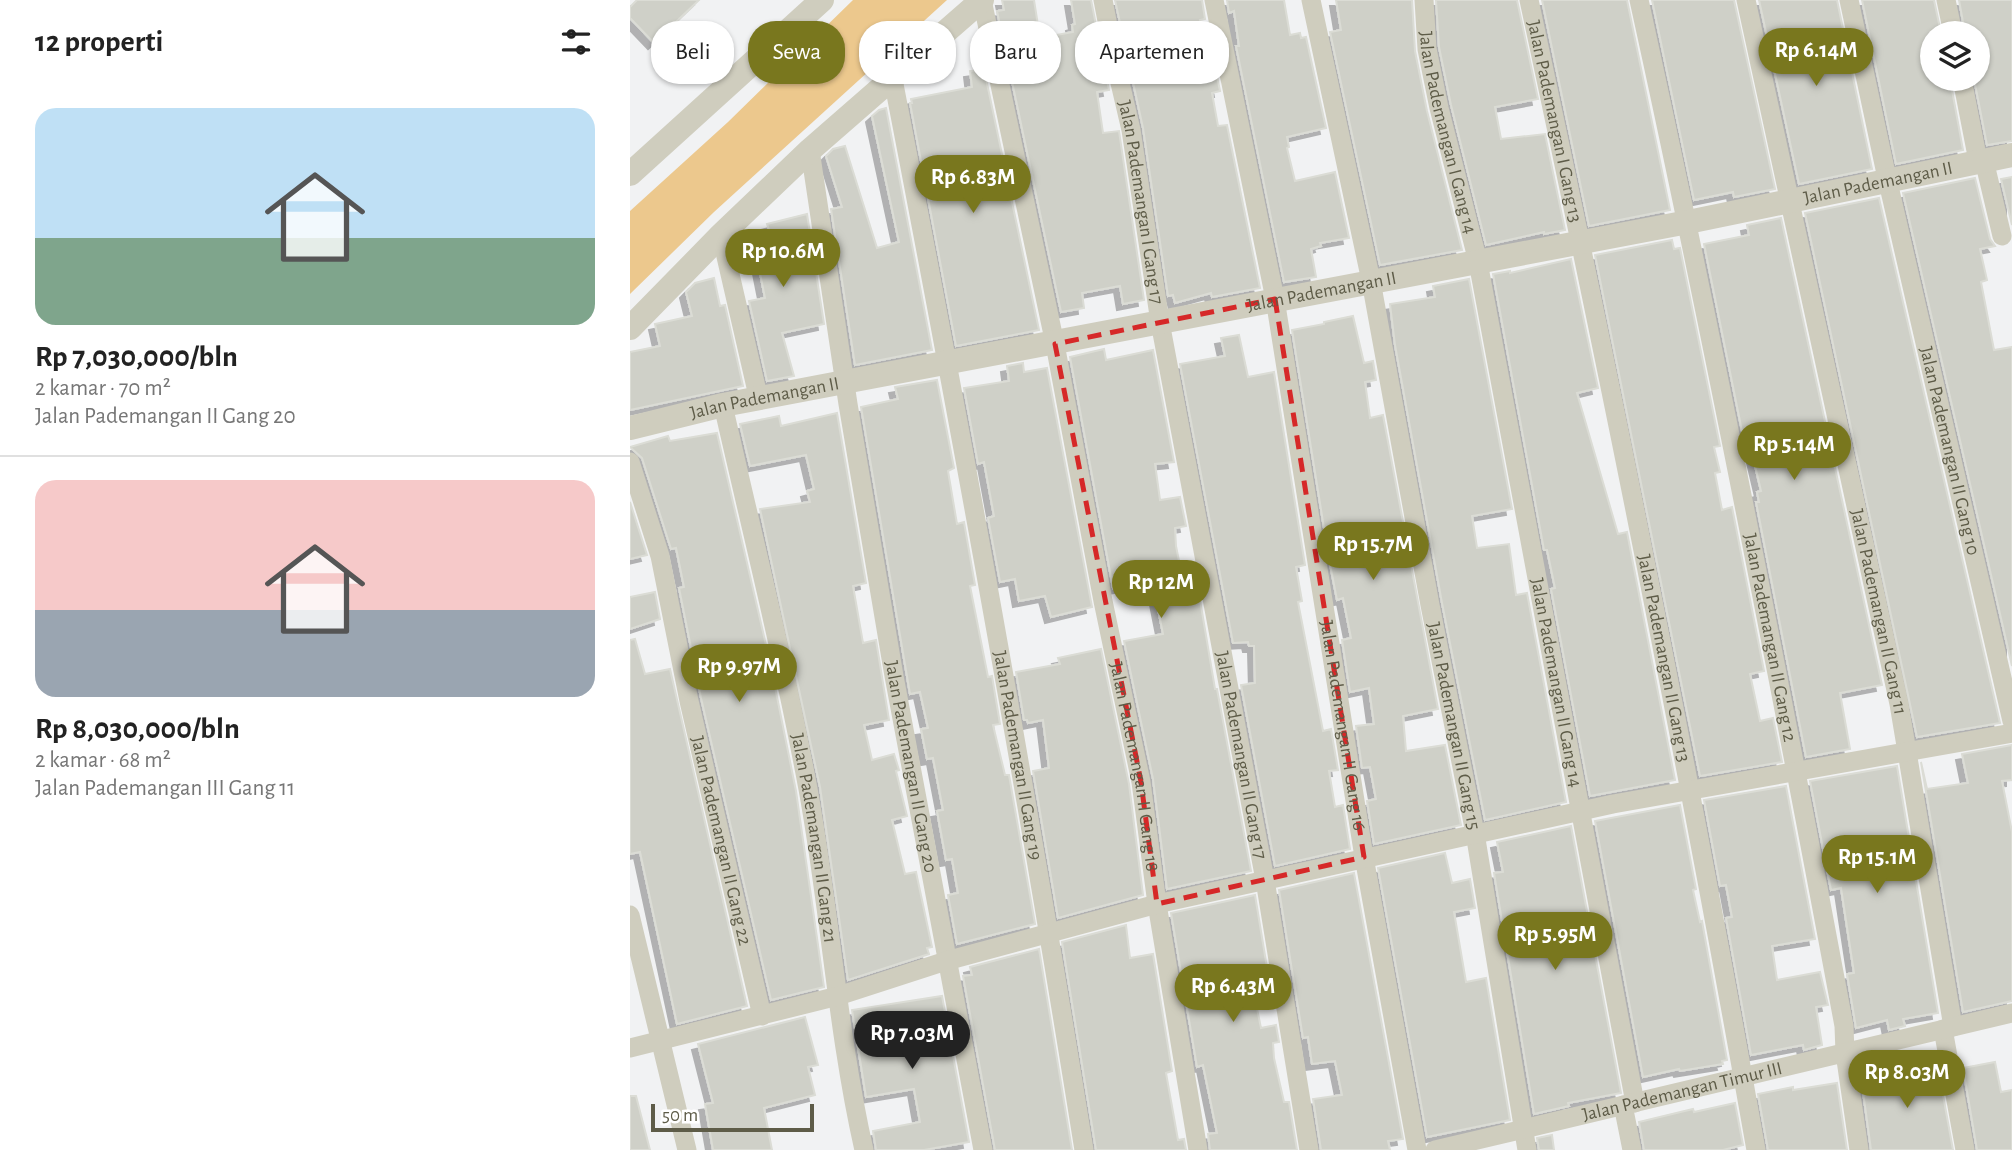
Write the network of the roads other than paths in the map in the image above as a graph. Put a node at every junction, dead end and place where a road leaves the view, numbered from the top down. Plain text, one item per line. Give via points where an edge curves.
1 (822, 0) edge
2 (982, 0) edge
3 (1103, 0) edge
4 (1214, 0) edge
5 (1311, 0) edge
6 (1424, 0) edge
7 (1529, 0) edge
8 (1639, 0) edge
9 (1746, 0) edge
10 (1849, 0) edge
11 (1946, 0) edge
12 (1950, 21) edge
13 (956, 23) edge
14 (888, 84) edge
15 (895, 84) edge
16 (1965, 91) edge
17 (810, 150) junction
18 (2012, 155) edge
19 (1981, 161) junction
20 (630, 174) edge
21 (1888, 182) junction
22 (1788, 202) junction
23 (1688, 222) junction
24 (721, 235) junction
25 (2002, 236) dead end
26 (1581, 242) junction
27 (1478, 262) junction
28 (1371, 281) junction
29 (1276, 307) junction
30 (1160, 322) junction
31 (630, 328) edge
32 (1055, 344) junction
33 (948, 363) junction
34 (846, 381) junction
35 (759, 400) junction
36 (723, 405) junction
37 (630, 428) edge
38 (630, 462) edge
39 (2012, 721) edge
40 (2012, 733) edge
41 (1908, 752) junction
42 (1796, 771) junction
43 (1691, 789) junction
44 (1580, 812) junction
45 (1475, 833) junction
46 (1364, 857) junction
47 (1265, 880) junction
48 (1157, 904) junction
49 (630, 915) edge
50 (1049, 932) junction
51 (946, 961) junction
52 (838, 996) junction
53 (2012, 1013) edge
54 (762, 1016) junction
55 (1948, 1028) junction
56 (661, 1042) junction
57 (630, 1048) edge
58 (1844, 1053) junction
59 (1743, 1077) junction
60 (1629, 1104) junction
61 (1523, 1129) junction
62 (687, 1150) edge
63 (864, 1150) edge
64 (983, 1150) edge
65 (1084, 1150) edge
66 (1198, 1150) edge
67 (1309, 1150) edge
68 (1416, 1150) edge
69 (1435, 1150) edge
70 (1527, 1150) edge
71 (1632, 1150) edge
72 (1756, 1150) edge
73 (1859, 1150) edge
74 (1965, 1150) edge

1 - 20 street
2 - 13 street
2 - 32 street, Jalan Pademangan II Gang 18
3 - 30 street, Jalan Pademangan I Gang 17 via 1134,146
4 - 29 street, Jalan Pademangan II Gang 16
5 - 28 street, Jalan Pademangan II Gang 15
6 - 27 street, Jalan Pademangan I Gang 14 via 1433,81
7 - 26 street, Jalan Pademangan I Gang 13
8 - 23 street, Jalan Pademangan II Gang 12
9 - 22 street, Jalan Pademangan II Gang 11
10 - 21 street, Jalan Pademangan II Gang 10
11 - 12 street
14 - 17 street
15 - 33 street, Jalan Pademangan II Gang 19
16 - 19 street
17 - 24 street
17 - 34 street, Jalan Pademangan II Gang 20
18 - 19 street, Jalan Pademangan II
19 - 21 street, Jalan Pademangan II
19 - 25 street
21 - 22 street, Jalan Pademangan II
21 - 39 street, Jalan Pademangan II Gang 10
22 - 23 street, Jalan Pademangan II
22 - 41 street, Jalan Pademangan II Gang 11
23 - 26 street, Jalan Pademangan II
23 - 42 street, Jalan Pademangan II Gang 12
24 - 31 street
24 - 35 street
26 - 27 street, Jalan Pademangan II
26 - 43 street, Jalan Pademangan II Gang 13
27 - 28 street, Jalan Pademangan II
27 - 44 street, Jalan Pademangan II Gang 14
28 - 29 street, Jalan Pademangan II
28 - 45 street, Jalan Pademangan II Gang 15
29 - 30 street, Jalan Pademangan II
29 - 46 street, Jalan Pademangan II Gang 16
30 - 32 street, Jalan Pademangan II
30 - 47 street, Jalan Pademangan II Gang 17
32 - 33 street, Jalan Pademangan II
32 - 48 street, Jalan Pademangan II Gang 18 via 1142,782
33 - 34 street, Jalan Pademangan II
33 - 50 street, Jalan Pademangan II Gang 19
34 - 35 street, Jalan Pademangan II
34 - 51 street, Jalan Pademangan II Gang 20
35 - 36 street, Jalan Pademangan II
36 - 37 street, Jalan Pademangan II
36 - 52 street, Jalan Pademangan II Gang 21 via 808,789
38 - 54 street, Jalan Pademangan II Gang 22 via 660,556
40 - 41 street
41 - 42 street
41 - 55 street, Jalan Pademangan II Gang 11
42 - 43 street
42 - 58 street, Jalan Pademangan II Gang 12 via 1844,1026
43 - 44 street
43 - 59 street, Jalan Pademangan II Gang 13
44 - 45 street
44 - 60 street, Jalan Pademangan II Gang 14
45 - 46 street
45 - 61 street, Jalan Pademangan II Gang 15
46 - 47 street
46 - 68 street, Jalan Pademangan II Gang 16
47 - 48 street
47 - 67 street, Jalan Pademangan II Gang 17
48 - 50 street
48 - 66 street, Jalan Pademangan II Gang 18
49 - 56 street
50 - 51 street
50 - 65 street, Jalan Pademangan II Gang 19
51 - 52 street
51 - 64 street, Jalan Pademangan II Gang 20
52 - 54 street
52 - 63 street, Jalan Pademangan II Gang 21
53 - 55 street, Jalan Pademangan Timur III
54 - 56 street
55 - 58 street, Jalan Pademangan Timur III
55 - 74 street, Jalan Pademangan II Gang 11
56 - 57 street
56 - 62 street
58 - 59 street, Jalan Pademangan Timur III
58 - 73 street, Jalan Pademangan II Gang 12
59 - 60 street, Jalan Pademangan Timur III
59 - 72 street, Jalan Pademangan II Gang 13
60 - 61 street, Jalan Pademangan Timur III
60 - 71 street, Jalan Pademangan II Gang 14
61 - 69 street, Jalan Pademangan Timur III
61 - 70 street, Jalan Pademangan II Gang 15

